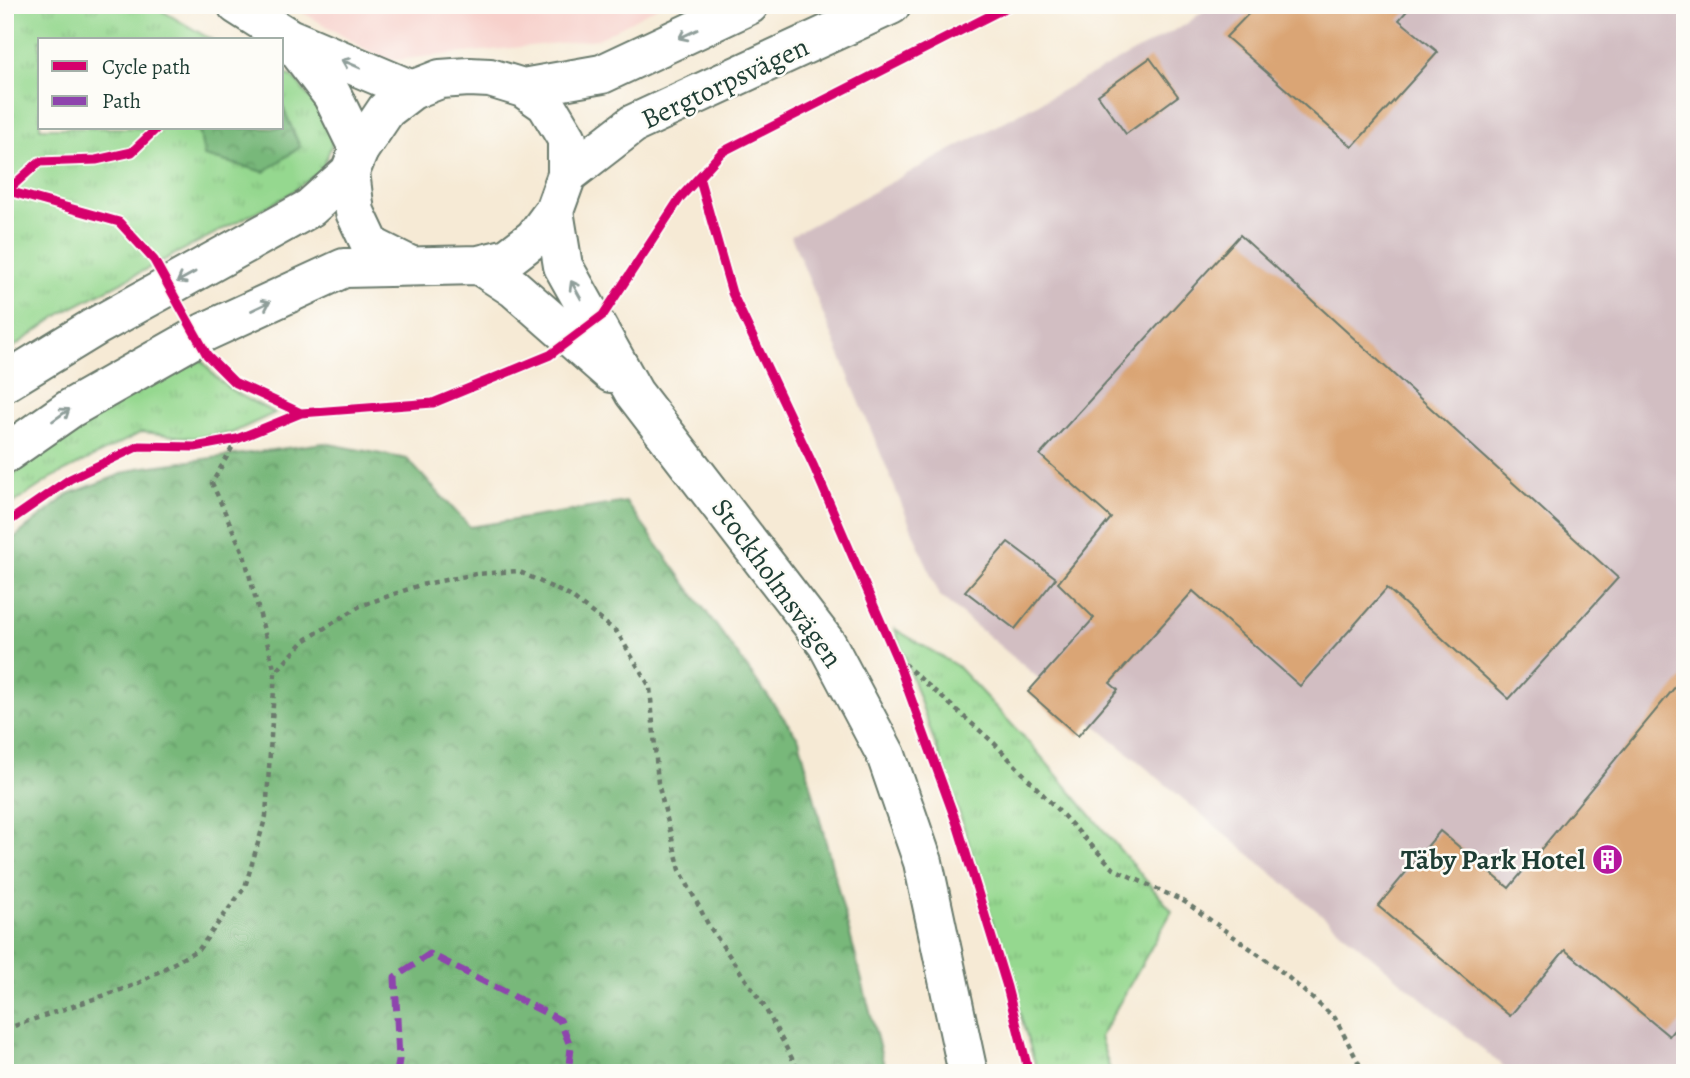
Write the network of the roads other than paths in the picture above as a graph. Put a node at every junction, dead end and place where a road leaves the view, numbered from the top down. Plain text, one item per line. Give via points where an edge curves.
1 (237, 5) edge
2 (749, 5) edge
3 (891, 5) edge
4 (289, 38) junction
5 (523, 88) junction
6 (412, 90) junction
7 (354, 161) junction
8 (567, 175) junction
9 (554, 211) junction
10 (409, 265) junction
11 (479, 265) junction
12 (5, 382) edge
13 (634, 393) junction
14 (5, 454) edge
15 (968, 1073) edge

1 - 4 main road
2 -> 5 main road via 602,74
3 - 8 main road, Bergtorpsvägen via 633,124
6 -> 4 main road
4 - 7 main road via 332,94
5 - 6 main road via 469,77 440,79
5 - 8 main road via 546,104 567,139
6 - 7 main road via 386,110
7 - 10 main road via 355,212 371,246
7 -> 12 main road via 310,208
8 - 9 main road
9 - 11 main road via 534,238 508,258
13 -> 9 main road, Stockholmsvägen via 563,266
10 - 11 main road
14 -> 10 main road via 71,408 205,332 344,268
11 - 13 main road, Stockholmsvägen via 514,288
13 - 15 main road, Stockholmsvägen via 827,644 886,755 923,862

